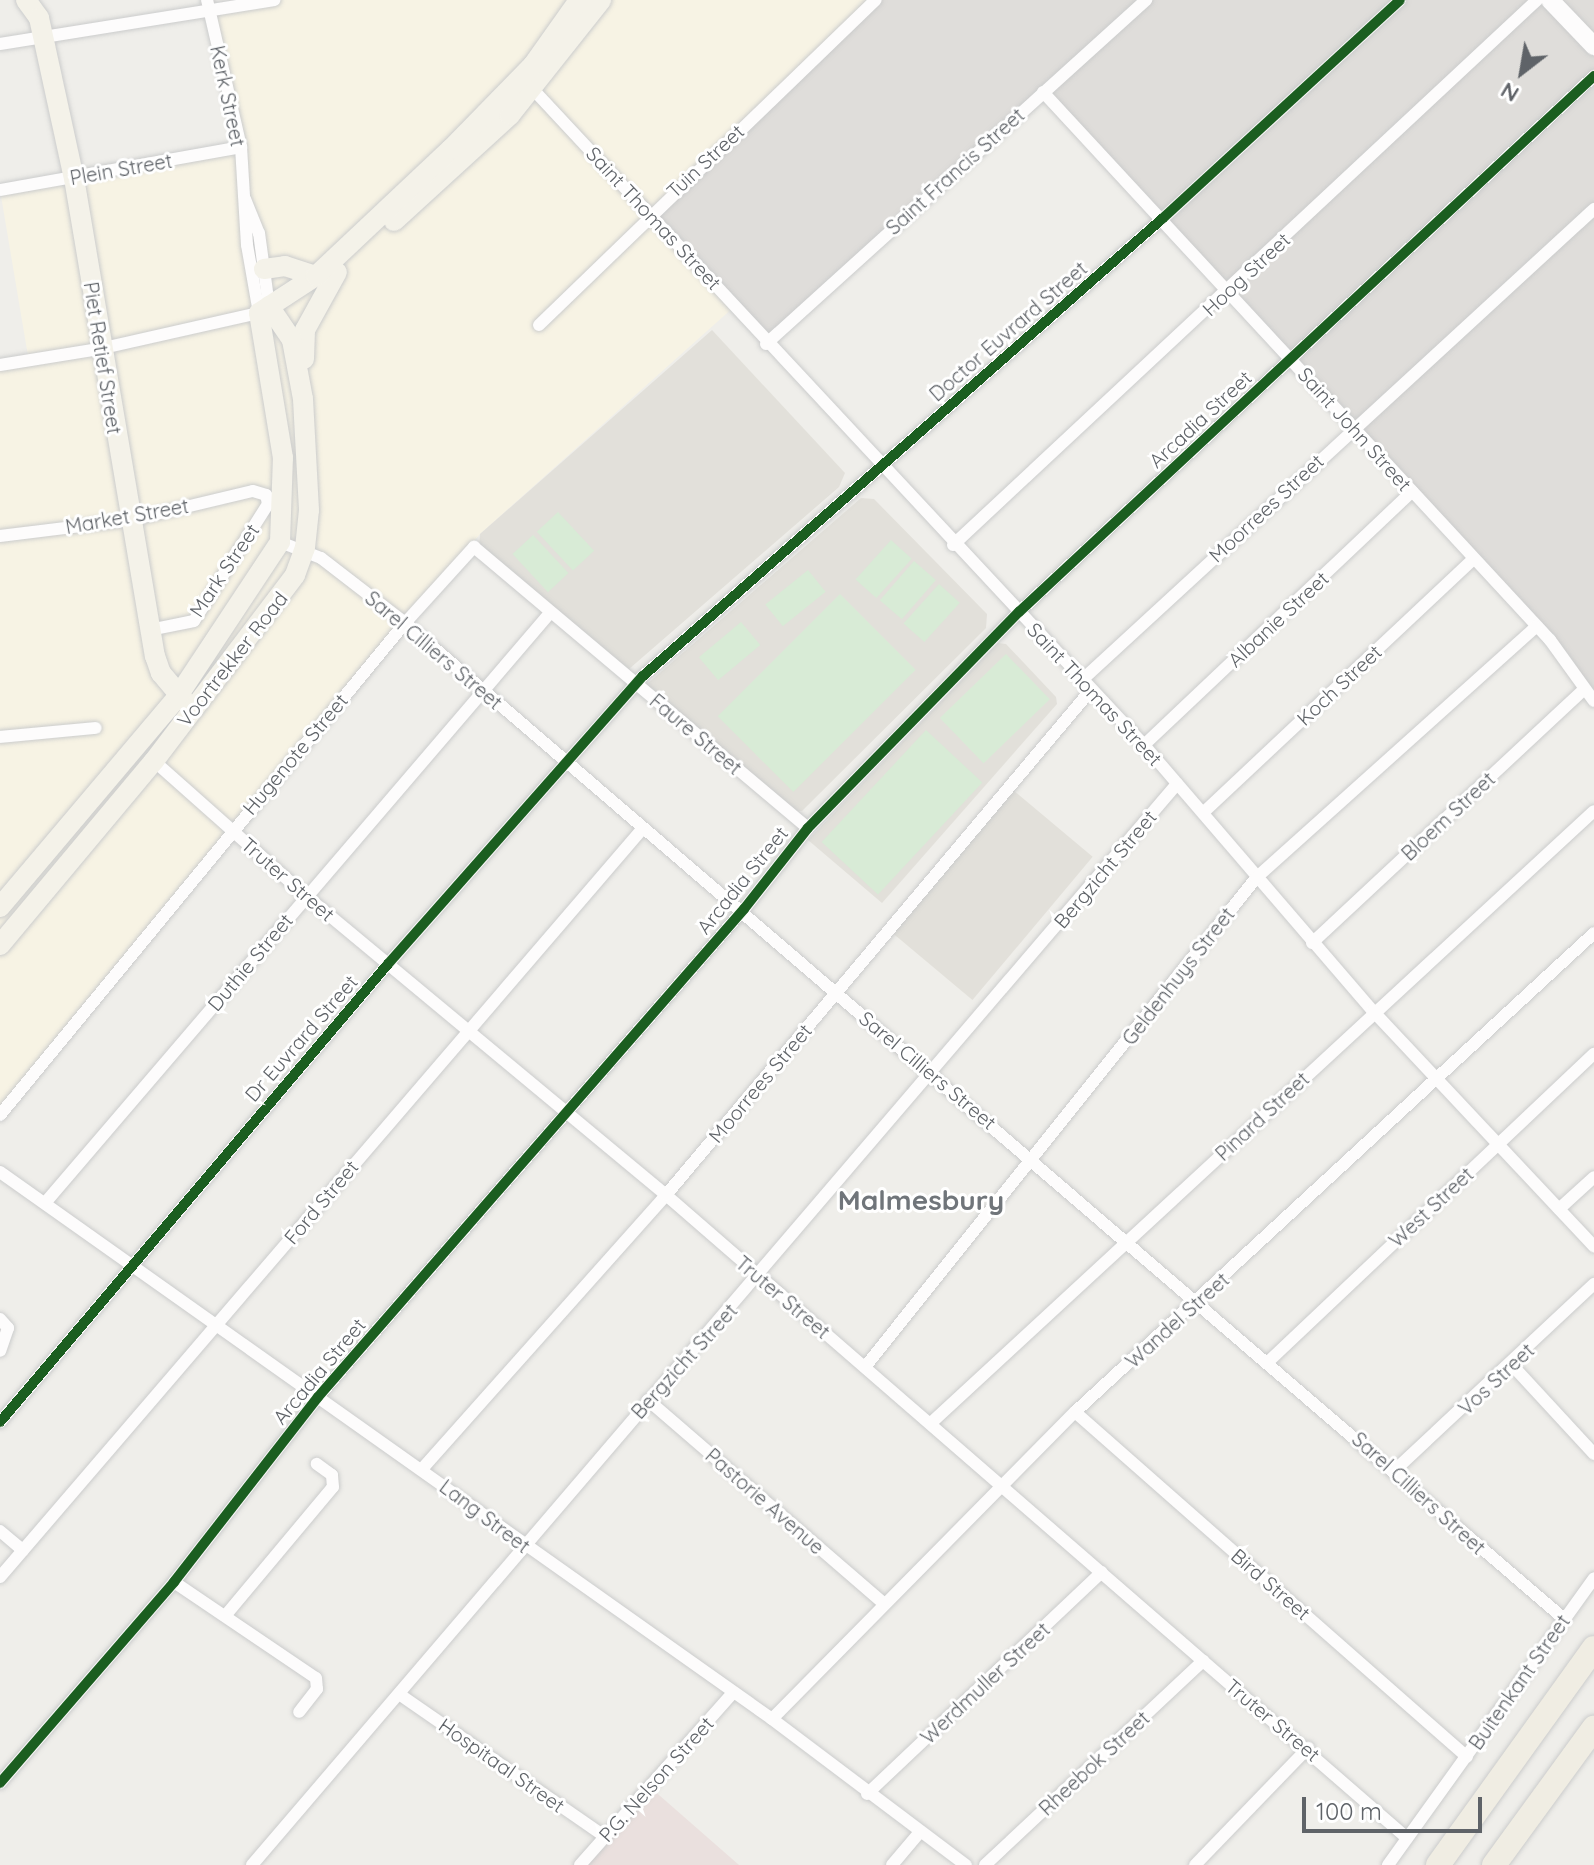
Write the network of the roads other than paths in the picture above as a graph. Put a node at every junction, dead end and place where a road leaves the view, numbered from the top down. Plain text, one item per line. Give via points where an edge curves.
1 (26, 0) edge
2 (274, 0) edge
3 (579, 0) edge
4 (601, 0) edge
5 (876, 0) edge
6 (1146, 0) edge
7 (1400, 0) edge
8 (1537, 0) edge
9 (1550, 0) edge
10 (1566, 0) edge
11 (207, 4) edge
12 (1594, 31) edge
13 (44, 37) junction
14 (0, 44) edge
15 (1594, 46) edge
16 (1594, 76) edge
17 (527, 83) junction
18 (1043, 92) junction
19 (241, 147) junction
20 (74, 178) junction
21 (0, 190) edge
22 (242, 192) junction
23 (1594, 209) edge
24 (650, 213) junction
25 (1162, 219) junction
26 (264, 269) junction
27 (326, 274) junction
28 (1227, 292) junction
29 (266, 316) junction
30 (539, 325) dead end
31 (766, 344) junction
32 (99, 349) junction
33 (1290, 358) junction
34 (0, 365) edge
35 (303, 399) junction
36 (1354, 426) junction
37 (882, 466) junction
38 (253, 491) joint
39 (1412, 492) junction
40 (131, 520) junction
41 (0, 536) edge
42 (280, 542) junction
43 (953, 545) junction
44 (474, 547) joint
45 (305, 548) junction
46 (1473, 559) junction
47 (1019, 612) junction
48 (550, 613) junction
49 (405, 623) junction
50 (1536, 627) junction
51 (149, 630) junction
52 (1082, 680) junction
53 (636, 683) junction
54 (1584, 689) junction
55 (1091, 690) junction
56 (483, 691) junction
57 (1594, 701) edge
58 (185, 702) junction
59 (96, 728) dead end
60 (0, 737) edge
61 (1144, 745) junction
62 (566, 760) junction
63 (154, 761) junction
64 (1177, 784) junction
65 (1205, 811) junction
66 (1594, 811) edge
67 (643, 828) junction
68 (808, 828) junction
69 (232, 829) junction
70 (1256, 878) junction
71 (306, 896) junction
72 (0, 907) edge
73 (744, 909) junction
74 (1594, 933) edge
75 (1312, 943) junction
76 (0, 945) edge
77 (388, 964) junction
78 (837, 992) junction
79 (1373, 1011) junction
80 (468, 1028) junction
81 (1594, 1054) edge
82 (933, 1074) junction
83 (1438, 1079) junction
84 (568, 1113) junction
85 (0, 1115) edge
86 (1497, 1145) junction
87 (1033, 1158) junction
88 (0, 1172) edge
89 (1594, 1177) edge
90 (666, 1195) junction
91 (45, 1203) junction
92 (1559, 1209) junction
93 (1129, 1242) junction
94 (1594, 1246) edge
95 (131, 1264) junction
96 (759, 1278) junction
97 (1594, 1284) edge
98 (1197, 1302) junction
99 (0, 1319) edge
100 (217, 1327) junction
101 (0, 1351) edge
102 (1269, 1361) junction
103 (1512, 1365) junction
104 (865, 1367) junction
105 (318, 1397) junction
106 (648, 1400) junction
107 (1075, 1412) junction
108 (0, 1422) edge
109 (931, 1423) junction
110 (1594, 1454) edge
111 (317, 1464) dead end
112 (422, 1469) junction
113 (1394, 1471) junction
114 (1001, 1483) junction
115 (0, 1531) edge
116 (526, 1547) junction
117 (23, 1550) junction
118 (1102, 1572) junction
119 (0, 1577) edge
120 (1594, 1578) edge
121 (174, 1582) junction
122 (882, 1602) junction
123 (225, 1616) junction
124 (1563, 1618) junction
125 (1594, 1648) edge
126 (1203, 1661) junction
127 (399, 1694) junction
128 (732, 1694) junction
129 (299, 1712) dead end
130 (772, 1719) junction
131 (1594, 1728) edge
132 (1308, 1748) junction
133 (1467, 1757) junction
134 (0, 1783) edge
135 (867, 1794) junction
136 (920, 1832) junction
137 (604, 1836) junction
138 (1407, 1838) junction
139 (252, 1865) edge
140 (580, 1865) edge
141 (892, 1865) edge
142 (966, 1865) edge
143 (985, 1865) edge
144 (1195, 1865) edge
145 (1388, 1865) edge
146 (1438, 1865) edge
147 (1494, 1865) edge

1 - 13 main road, Piet Retief Street
2 - 11 street
3 - 17 main road
4 - 17 main road
5 - 24 street, Tuin Street
6 - 18 street, Saint Francis Street
7 - 25 street, Doctor Euvrard Street
8 - 28 street, Hoog Street
9 - 15 main road
10 - 12 main road
11 - 13 street
11 - 19 street, Kerk Street
13 - 14 street
13 - 20 main road, Piet Retief Street
16 - 33 street, Arcadia Street
17 - 24 street, Saint Thomas Street
17 - 27 main road
18 - 25 street, Saint John Street
18 - 31 street, Saint Francis Street
19 - 20 street, Plein Street
19 - 22 street, Kerk Street
20 - 21 street, Plein Street
20 - 32 main road, Piet Retief Street
22 - 26 street, Kerk Street via 254,213
22 - 29 street, Kerk Street
23 - 36 street, Moorrees Street
24 - 30 street, Tuin Street
24 - 31 street, Saint Thomas Street
25 - 28 street, Saint John Street
25 - 37 street, Doctor Euvrard Street
26 - 27 main road via 285,266
26 - 29 street, Kerk Street
27 - 29 main road
27 - 35 main road via 305,330
28 - 33 street, Saint John Street
28 - 43 street, Hoog Street
29 - 32 street
29 - 35 main road, Voortrekker Road via 292,340
29 - 42 main road via 283,458
31 - 37 street, Saint Thomas Street
32 - 34 street
32 - 40 main road, Piet Retief Street
33 - 36 street, Saint John Street
33 - 47 street, Arcadia Street
35 - 45 main road, Voortrekker Road via 309,491
36 - 39 street, Saint John Street
36 - 52 street, Moorrees Street
37 - 43 street, Saint Thomas Street
37 - 53 street, Doctor Euvrard Street
38 - 40 street, Market Street
38 - 51 street, Mark Street via 266,495 268,504 194,621
39 - 46 street, Saint John Street
39 - 61 street, Albanie Street
40 - 41 street, Market Street
40 - 51 main road, Piet Retief Street
42 - 45 street, Sarel Cilliers Street
42 - 58 main road, Voortrekker Road
43 - 47 street, Saint Thomas Street
44 - 48 street, Faure Street
44 - 49 street, Hugenote Street
45 - 49 street, Sarel Cilliers Street
45 - 58 main road, Voortrekker Road via 295,575 269,614
46 - 50 street, Saint John Street
46 - 65 street, Koch Street
47 - 52 street, Saint Thomas Street
47 - 68 street, Arcadia Street
48 - 53 street, Faure Street
48 - 56 street, Duthie Street
49 - 56 street, Sarel Cilliers Street
49 - 69 street, Hugenote Street
50 - 54 street, Saint John Street
50 - 70 street, Geldenhuys Street
51 - 58 main road, Piet Retief Street via 161,673
52 - 55 street, Saint Thomas Street
53 - 62 street, Dr Euvrard Street
53 - 68 street, Faure Street
54 - 57 street, Saint John Street
54 - 75 street, Bloem Street
55 - 61 street, Saint Thomas Street
55 - 78 street, Moorrees Street
56 - 62 street, Sarel Cilliers Street
56 - 71 street, Duthie Street
58 - 63 main road, Voortrekker Road
58 - 72 main road, Voortrekker Road
59 - 60 street
61 - 64 street, Saint Thomas Street
62 - 67 street, Sarel Cilliers Street
62 - 77 street, Dr Euvrard Street
63 - 69 street, Truter Street
63 - 76 main road, Voortrekker Road
64 - 65 street, Saint Thomas Street
64 - 82 street, Bergzicht Street
65 - 70 street, Saint Thomas Street
66 - 79 street, Pinard Street
67 - 73 street, Sarel Cilliers Street
67 - 80 street, Ford Street
68 - 73 street, Arcadia Street
69 - 71 street, Truter Street
69 - 85 street, Hugenote Street
70 - 75 street, Saint Thomas Street
70 - 87 street, Geldenhuys Street
71 - 77 street, Truter Street
71 - 91 street, Duthie Street
73 - 78 street, Sarel Cilliers Street
73 - 84 street, Arcadia Street
74 - 83 street, Wandel Street
75 - 79 street, Saint Thomas Street
77 - 80 street, Truter Street
77 - 95 street, Dr Euvrard Street
78 - 82 street, Sarel Cilliers Street
78 - 90 street, Moorrees Street
79 - 83 street, Saint Thomas Street
79 - 93 street, Pinard Street
80 - 84 street, Truter Street
80 - 100 street, Ford Street
81 - 86 street, West Street
82 - 87 street, Sarel Cilliers Street
82 - 96 street, Bergzicht Street
83 - 86 street, Saint Thomas Street
83 - 98 street, Wandel Street
84 - 90 street, Truter Street
84 - 105 street, Arcadia Street
86 - 92 street, Saint Thomas Street
86 - 102 street, West Street
87 - 93 street, Sarel Cilliers Street
87 - 104 street, Geldenhuys Street
88 - 91 street, Lang Street
89 - 92 street
90 - 96 street, Truter Street
90 - 112 street, Moorrees Street
91 - 95 street, Lang Street
92 - 94 street, Saint Thomas Street
93 - 98 street, Sarel Cilliers Street
93 - 109 street, Pinard Street
95 - 100 street, Lang Street
95 - 108 street, Dr Euvrard Street
96 - 104 street, Truter Street
96 - 106 street, Bergzicht Street
97 - 103 street, Vos Street
98 - 102 street, Sarel Cilliers Street
98 - 107 street, Wandel Street
99 - 101 street via 8,1328
100 - 105 street, Lang Street
100 - 117 street, Ford Street
102 - 113 street, Sarel Cilliers Street
103 - 110 street
103 - 113 street, Vos Street
104 - 109 street, Truter Street
105 - 112 street, Lang Street
105 - 121 street, Arcadia Street
106 - 116 street, Bergzicht Street
106 - 122 street, Pastorie Avenue
107 - 114 street, Wandel Street
107 - 133 street, Bird Street
109 - 114 street, Truter Street
111 - 123 street via 332,1475 333,1487
112 - 116 street, Lang Street
113 - 124 street, Sarel Cilliers Street
114 - 118 street, Truter Street
114 - 122 street, Wandel Street
115 - 117 street
116 - 127 street, Bergzicht Street
116 - 128 street, Lang Street
117 - 119 street, Ford Street
118 - 126 street, Truter Street
118 - 135 street, Werdmuller Street
120 - 124 street, Buitenkant Street
121 - 123 street
121 - 134 street, Arcadia Street
122 - 130 street, Wandel Street
123 - 129 street via 316,1678 317,1689
124 - 133 street, Buitenkant Street
125 - 146 highway
126 - 132 street, Truter Street
126 - 143 street, Rheebok Street
127 - 137 street, Hospitaal Street
127 - 139 street, Bergzicht Street
128 - 130 street, Lang Street
128 - 137 street, P.G. Nelson Street
130 - 135 street, Lang Street
131 - 147 highway
132 - 138 street, Truter Street
132 - 144 street
133 - 138 street, Buitenkant Street
135 - 136 street, Lang Street
136 - 141 street
136 - 142 street, Lang Street
137 - 140 street, P.G. Nelson Street
138 - 145 street, Buitenkant Street

